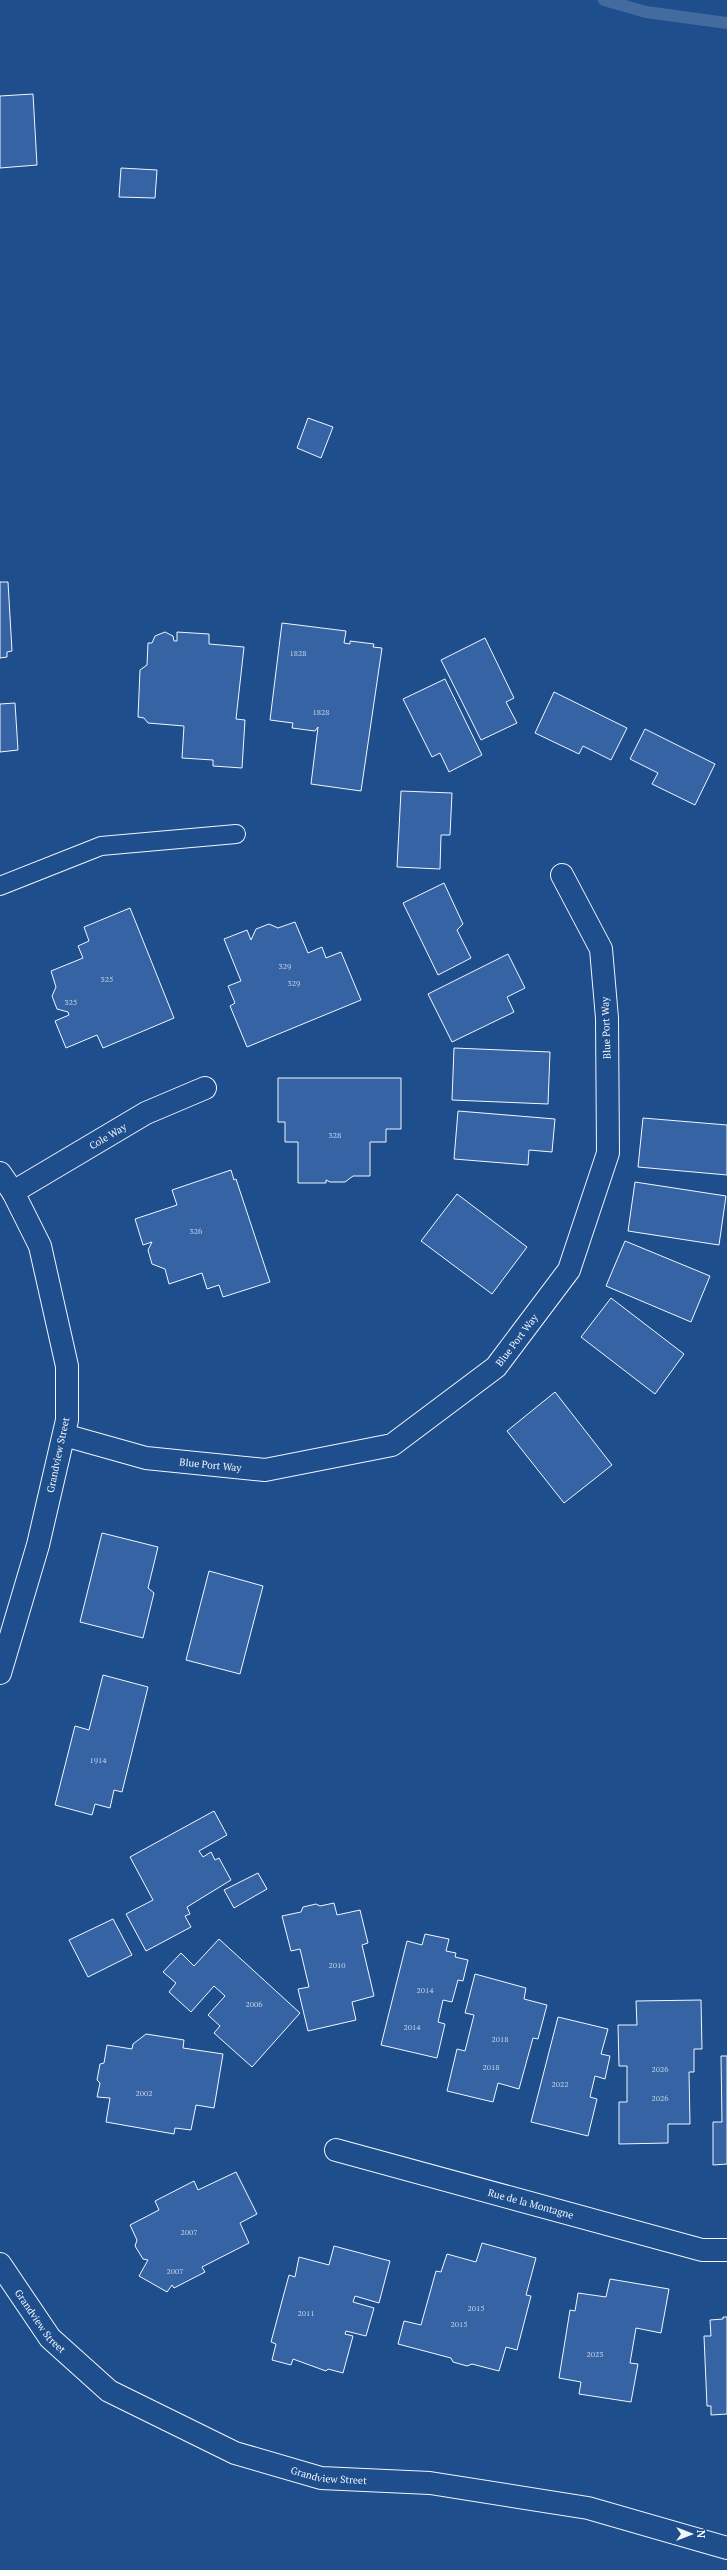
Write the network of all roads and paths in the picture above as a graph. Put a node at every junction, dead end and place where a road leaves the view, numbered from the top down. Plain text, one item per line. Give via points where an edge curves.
1 (236, 834) dead end
2 (562, 874) dead end
3 (0, 886) edge
4 (205, 1088) dead end
5 (0, 1173) edge
6 (13, 1192) junction
7 (64, 1435) junction
8 (0, 1673) edge
9 (336, 2150) dead end
10 (727, 2250) edge
11 (0, 2264) edge
12 (727, 2548) edge

1 - 3 lane via 101,846
2 - 7 street, Blue Port Way via 601,949 607,1018 608,1153 569,1270 496,1367 392,1445 266,1470 146,1458
4 - 6 street, Cole Way via 146,1113
5 - 6 street, Grandview Street
6 - 7 street, Grandview Street via 40,1246 68,1366 68,1420
7 - 8 street, Grandview Street via 38,1545
9 - 10 street, Rue de la Montagne via 702,2250
11 - 12 street, Grandview Street via 50,2338 109,2391 235,2453 321,2478 430,2483 588,2508

